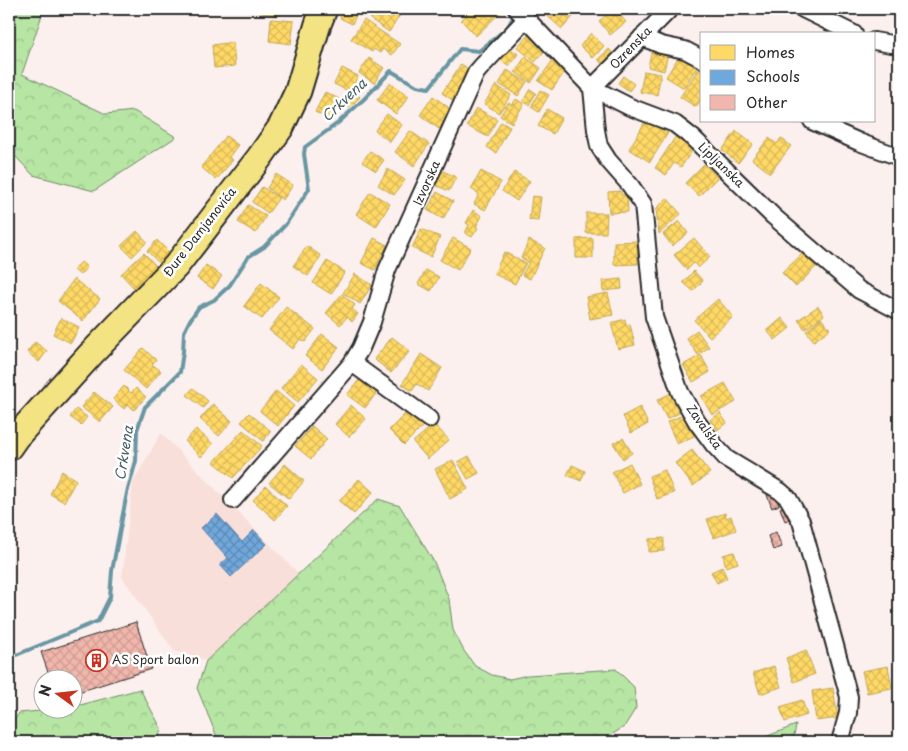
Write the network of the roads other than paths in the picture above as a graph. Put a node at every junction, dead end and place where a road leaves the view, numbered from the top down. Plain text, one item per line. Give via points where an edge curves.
1 (324, 9) edge
2 (670, 9) edge
3 (803, 9) edge
4 (522, 14) edge
5 (850, 32) edge
6 (642, 37) junction
7 (876, 41) edge
8 (899, 44) edge
9 (700, 58) edge
10 (592, 88) junction
11 (814, 122) edge
12 (899, 157) edge
13 (899, 311) edge
14 (352, 363) junction
15 (429, 419) dead end
16 (9, 448) edge
17 (232, 500) dead end
18 (840, 742) edge

1 - 16 main road, Đure Damjanovića via 298,91 281,127 260,157 176,266 91,354
2 - 6 street, Ozrenska
3 - 5 street
4 - 10 street, Lipljanska
4 - 14 street, Izvorska via 476,73 387,270 372,322
6 - 9 street
6 - 10 street, Ozrenska
7 - 8 street
10 - 13 street, Lipljanska via 675,124 773,216 859,290
10 - 18 street, Zavalska via 599,146 643,204 654,317 680,392 697,422 727,459 784,494 801,521 849,697
11 - 12 street
14 - 15 street
14 - 17 street, Izvorska

